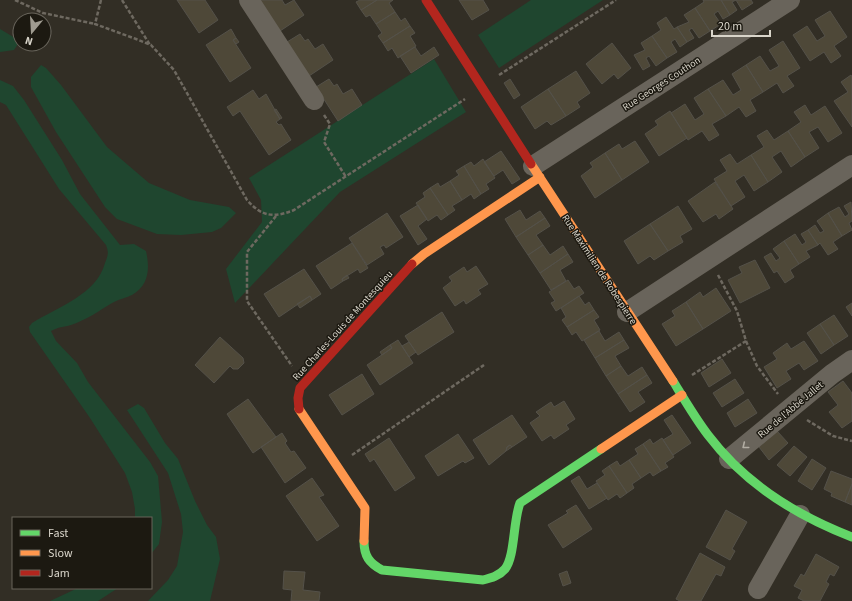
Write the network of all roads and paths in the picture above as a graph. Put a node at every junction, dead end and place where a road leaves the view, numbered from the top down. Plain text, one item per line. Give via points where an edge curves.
1 (15, 0) edge
2 (101, 0) edge
3 (122, 0) edge
4 (249, 0) edge
5 (426, 0) edge
6 (616, 0) edge
7 (790, 0) edge
8 (95, 24) junction
9 (151, 46) junction
10 (482, 86) junction
11 (314, 100) joint
12 (852, 164) edge
13 (537, 171) junction
14 (346, 177) junction
15 (276, 216) junction
16 (709, 258) junction
17 (626, 312) junction
18 (746, 340) junction
19 (852, 360) edge
20 (484, 365) dead end
21 (305, 380) junction
22 (676, 385) junction
23 (682, 395) junction
24 (792, 408) junction
25 (852, 440) edge
26 (729, 459) junction
27 (337, 465) junction
28 (800, 515) junction
29 (852, 537) edge
30 (758, 589) dead end

1 - 8 path via 43,13
2 - 8 path
3 - 9 path
4 - 11 street
5 - 10 street, Rue Maximilien de Robespierre
6 - 10 path
7 - 13 street, Rue Georges Couthon
8 - 9 path
9 - 15 path via 174,70 247,200 255,209
10 - 13 street, Rue Maximilien de Robespierre
10 - 14 path
11 - 14 path via 330,124 324,142
12 - 16 street
13 - 17 street, Rue Maximilien de Robespierre
13 - 21 street, Rue Charles-Louis de Montesquieu via 412,264
14 - 15 path via 294,210
15 - 21 path via 247,252 246,302 287,360
16 - 17 street
16 - 18 path via 738,311
17 - 22 street, Rue Maximilien de Robespierre
18 - 22 path
18 - 24 path via 761,371 776,393
19 - 24 street, Rue de l'Abbé Jallet
20 - 27 path
21 - 27 street, Rue Charles-Louis de Montesquieu via 297,395 297,404 301,414
22 - 23 street, Rue Maximilien de Robespierre
23 - 26 street, Rue Maximilien de Robespierre via 708,435
23 - 27 street, Rue Charles-Louis de Montesquieu via 520,503 515,512 509,563 504,572 495,578 483,580 394,572 373,565 366,557 364,546 365,508
24 - 25 path via 813,425 833,436
24 -> 26 street, Rue de l'Abbé Jallet
26 - 28 street, Rue Maximilien de Robespierre via 761,488
28 - 29 street, Rue Maximilien de Robespierre
28 - 30 street

